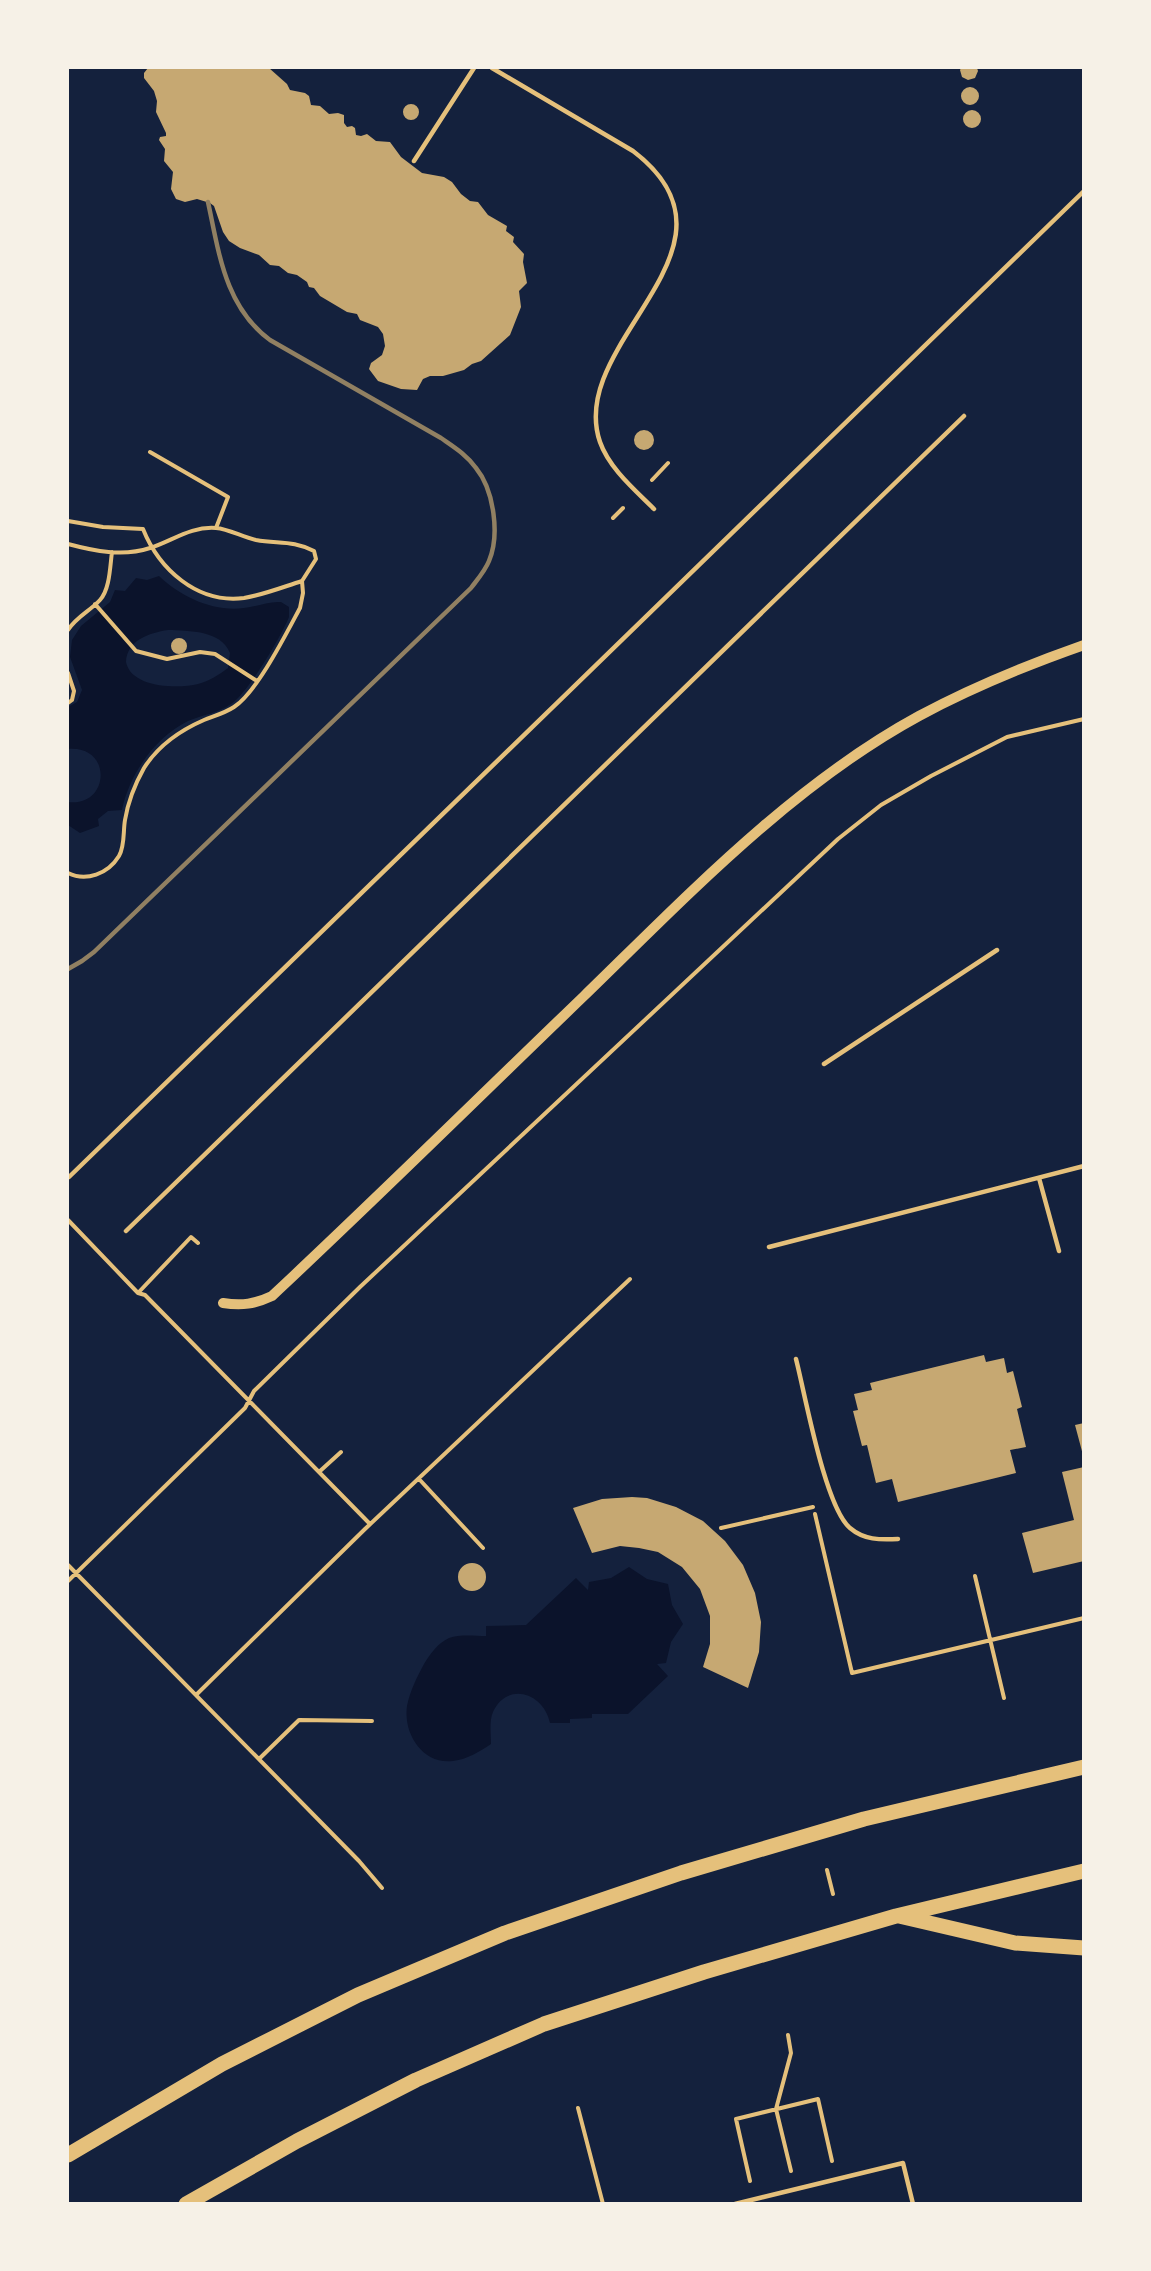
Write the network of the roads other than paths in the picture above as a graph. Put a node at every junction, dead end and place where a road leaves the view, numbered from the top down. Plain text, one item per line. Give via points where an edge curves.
1 (474, 68) edge
2 (492, 68) edge
3 (414, 162) dead end
4 (1083, 191) edge
5 (964, 416) dead end
6 (654, 509) dead end
7 (1083, 645) edge
8 (997, 950) dead end
9 (824, 1064) dead end
10 (1083, 1166) edge
11 (69, 1177) dead end
12 (1039, 1178) junction
13 (126, 1231) dead end
14 (769, 1247) dead end
15 (1059, 1251) dead end
16 (223, 1303) dead end
17 (796, 1359) dead end
18 (898, 1539) dead end
19 (1083, 1767) edge
20 (1083, 1871) edge
21 (896, 1916) junction
22 (1083, 1948) edge
23 (68, 2155) edge
24 (186, 2204) edge
25 (735, 2204) edge
26 (913, 2204) edge

1 - 3 lane
2 - 6 lane via 633,151 648,163 674,208 675,236 670,258 608,368 596,409 598,434 608,458
4 - 11 lane
5 - 13 lane
7 - 16 street via 987,682 918,717 821,781 682,900 272,1296 239,1306
8 - 9 lane
10 - 12 lane
12 - 14 lane
12 - 15 lane
17 - 18 lane via 827,1488 840,1514 848,1527 864,1537
19 - 23 main road via 864,1820 681,1873 505,1933 358,1995 222,2064
20 - 21 main road
21 - 22 main road via 1016,1943
21 - 24 main road via 544,2024 416,2080
25 - 26 lane via 903,2163

